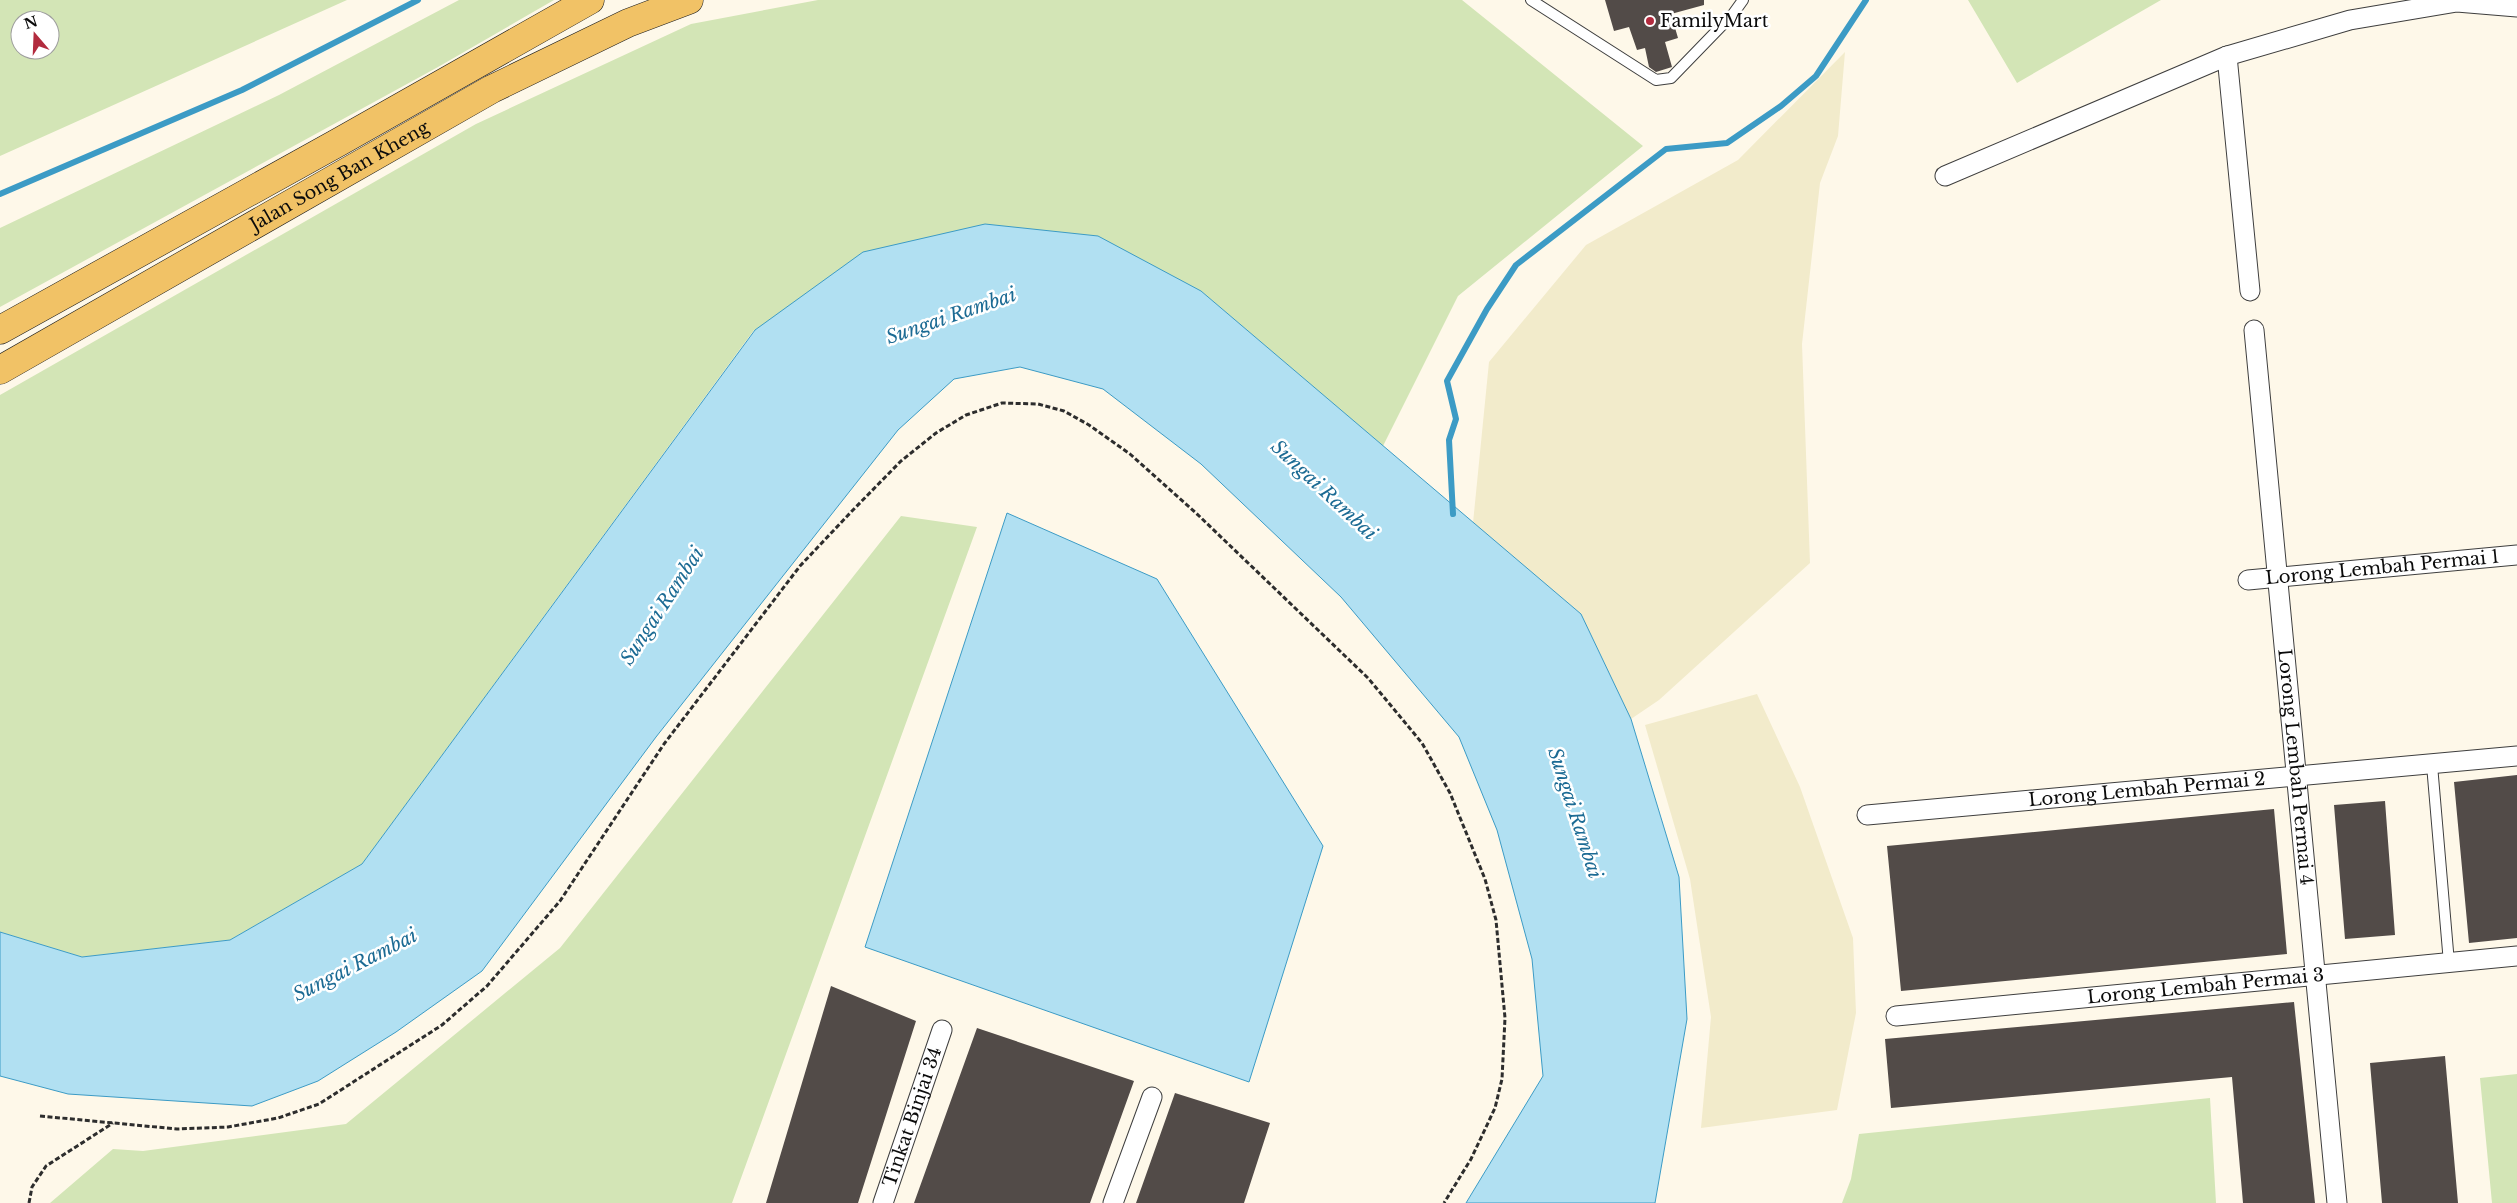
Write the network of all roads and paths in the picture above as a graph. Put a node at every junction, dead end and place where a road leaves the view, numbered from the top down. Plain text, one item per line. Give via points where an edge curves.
1 (590, 0) edge
2 (689, 0) edge
3 (1531, 0) edge
4 (1743, 0) edge
5 (2517, 7) edge
6 (2227, 56) junction
7 (1945, 176) dead end
8 (2250, 291) dead end
9 (0, 330) edge
10 (2254, 330) dead end
11 (0, 370) edge
12 (2517, 555) edge
13 (2279, 577) junction
14 (2248, 580) dead end
15 (2517, 756) edge
16 (2432, 765) junction
17 (2297, 776) junction
18 (1867, 815) dead end
19 (2517, 956) edge
20 (2449, 963) junction
21 (2316, 975) junction
22 (1896, 1016) dead end
23 (942, 1030) dead end
24 (1152, 1097) dead end
25 (40, 1116) dead end
26 (113, 1123) junction
27 (29, 1203) edge
28 (883, 1203) edge
29 (1113, 1203) edge
30 (1444, 1203) edge
31 (2337, 1203) edge

1 - 9 main road, Jalan Song Ban Kheng
2 - 11 main road, Jalan Song Ban Kheng via 628,23 492,88
3 - 4 lane via 1656,80 1671,78
5 - 6 street via 2458,2 2438,5 2350,20
6 - 7 street
6 - 8 street
10 - 13 street, Lorong Lembah Permai 4
12 - 13 street, Lorong Lembah Permai 1
13 - 14 street, Lorong Lembah Permai 1
13 - 17 street, Lorong Lembah Permai 4
15 - 16 street, Lorong Lembah Permai 2
16 - 17 street, Lorong Lembah Permai 2
16 - 20 lane
17 - 18 street, Lorong Lembah Permai 2
17 - 21 street, Lorong Lembah Permai 4
19 - 20 street, Lorong Lembah Permai 3
20 - 21 street, Lorong Lembah Permai 3
21 - 22 street, Lorong Lembah Permai 3
21 - 31 street, Lorong Lembah Permai 4
23 - 28 street, Tinkat Binjai 34
24 - 29 street
25 - 26 path
26 - 27 path via 46,1166 32,1187
26 - 30 path via 177,1129 228,1127 278,1118 319,1104 442,1025 488,986 560,901 664,744 800,566 852,511 901,461 936,433 966,415 1002,403 1038,404 1064,411 1089,425 1130,454 1196,513 1368,678 1422,743 1450,793 1485,880 1496,920 1505,1027 1502,1079 1495,1108 1471,1160

